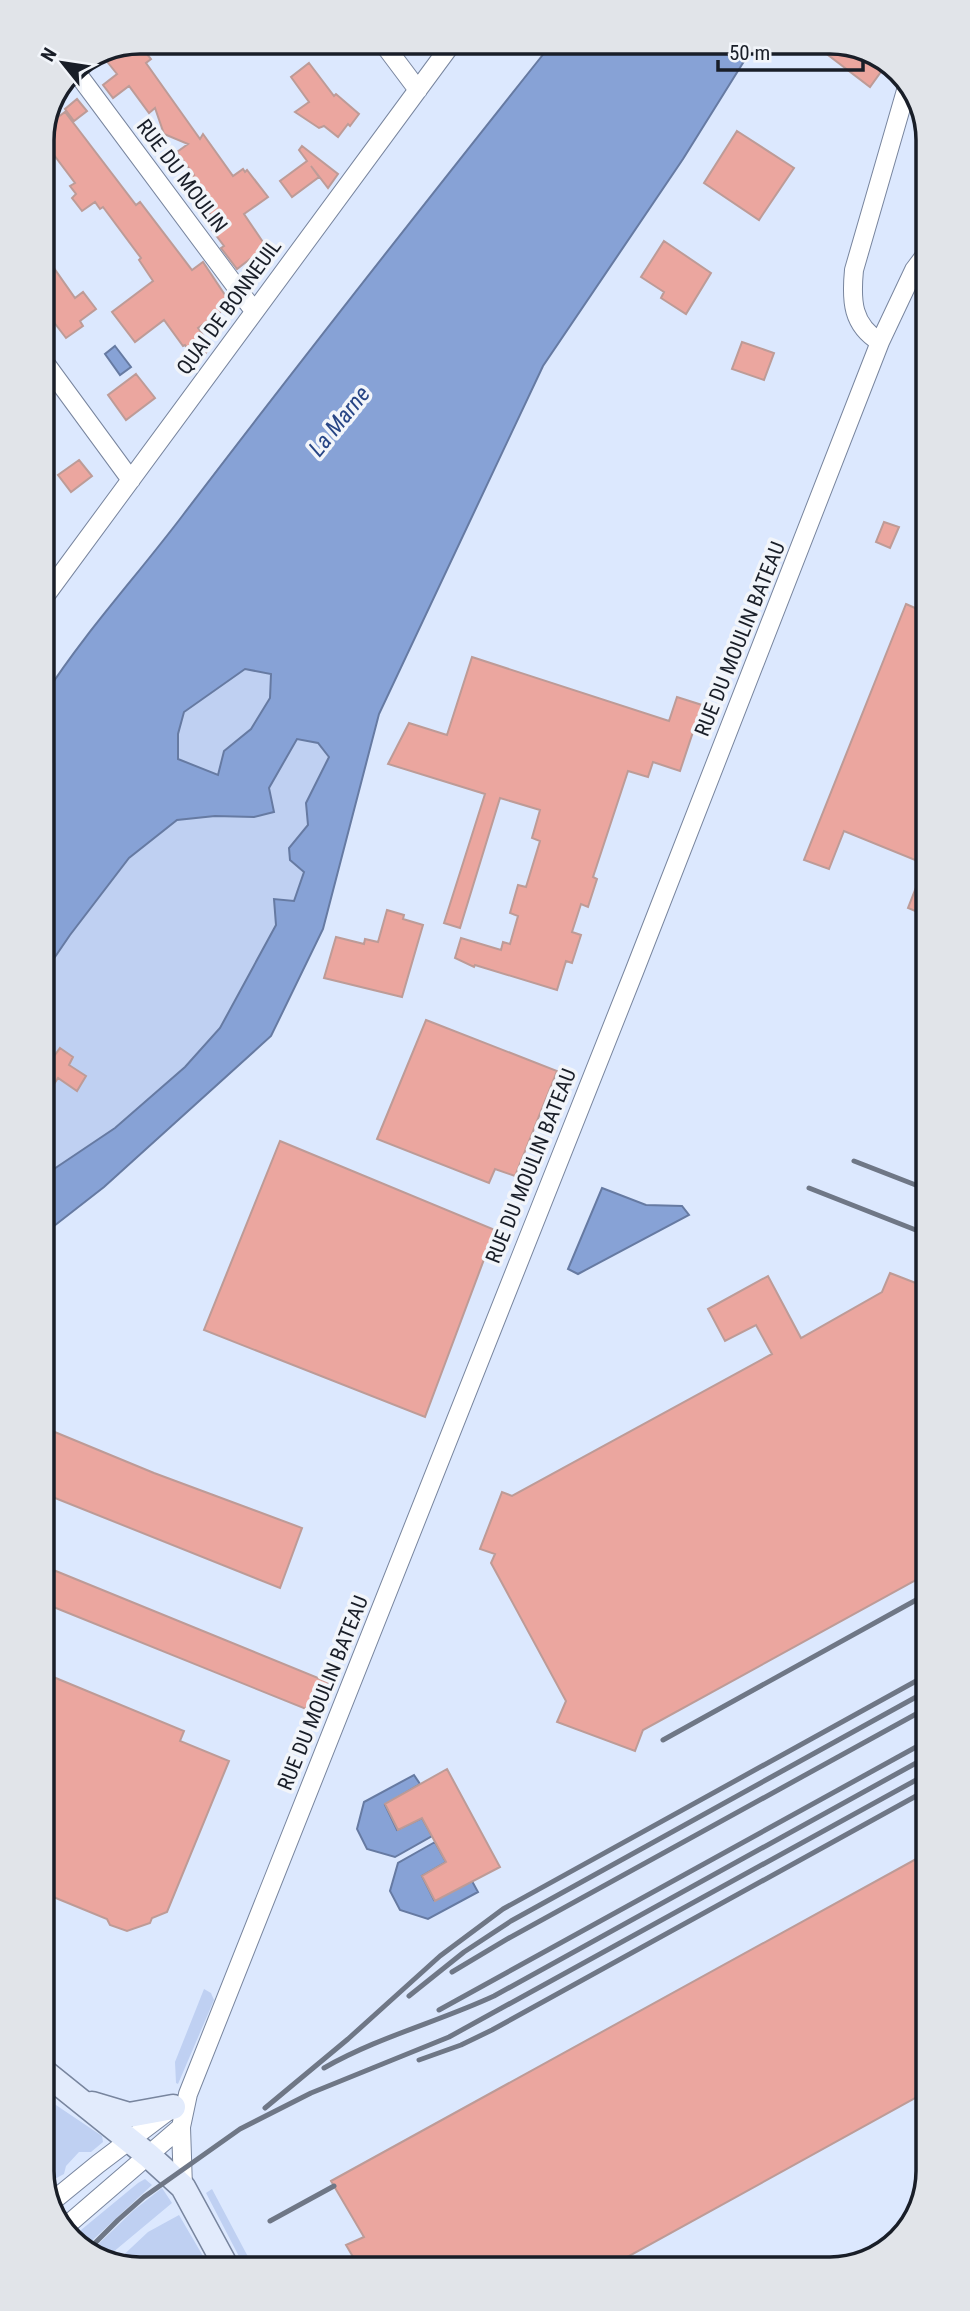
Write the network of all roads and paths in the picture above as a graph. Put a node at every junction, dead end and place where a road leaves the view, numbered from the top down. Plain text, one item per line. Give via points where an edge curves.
1 (391, 54) edge
2 (444, 54) edge
3 (418, 90) junction
4 (904, 97) edge
5 (96, 98) edge
6 (916, 267) edge
7 (254, 311) junction
8 (880, 342) junction
9 (54, 375) edge
10 (131, 480) junction
11 (54, 584) edge
12 (54, 2080) edge
13 (79, 2100) junction
14 (181, 2110) junction
15 (140, 2148) junction
16 (183, 2187) junction
17 (59, 2196) edge
18 (71, 2221) edge
19 (221, 2257) edge

1 - 3 street
2 - 3 street, QUAI DE BONNEUIL
3 - 7 street, QUAI DE BONNEUIL
4 - 8 street via 854,270 856,314 862,329
5 - 7 street, RUE DU MOULIN
6 - 8 street, RUE DU MOULIN BATEAU
7 - 10 street, QUAI DE BONNEUIL
8 - 14 street, RUE DU MOULIN BATEAU
9 - 10 street
10 - 11 street, QUAI DE BONNEUIL
12 - 13 main road
13 - 14 main road via 129,2115
13 - 15 main road
14 - 15 street
14 - 16 street
15 - 16 main road
15 - 17 street via 98,2164
15 - 18 street
16 - 19 main road

